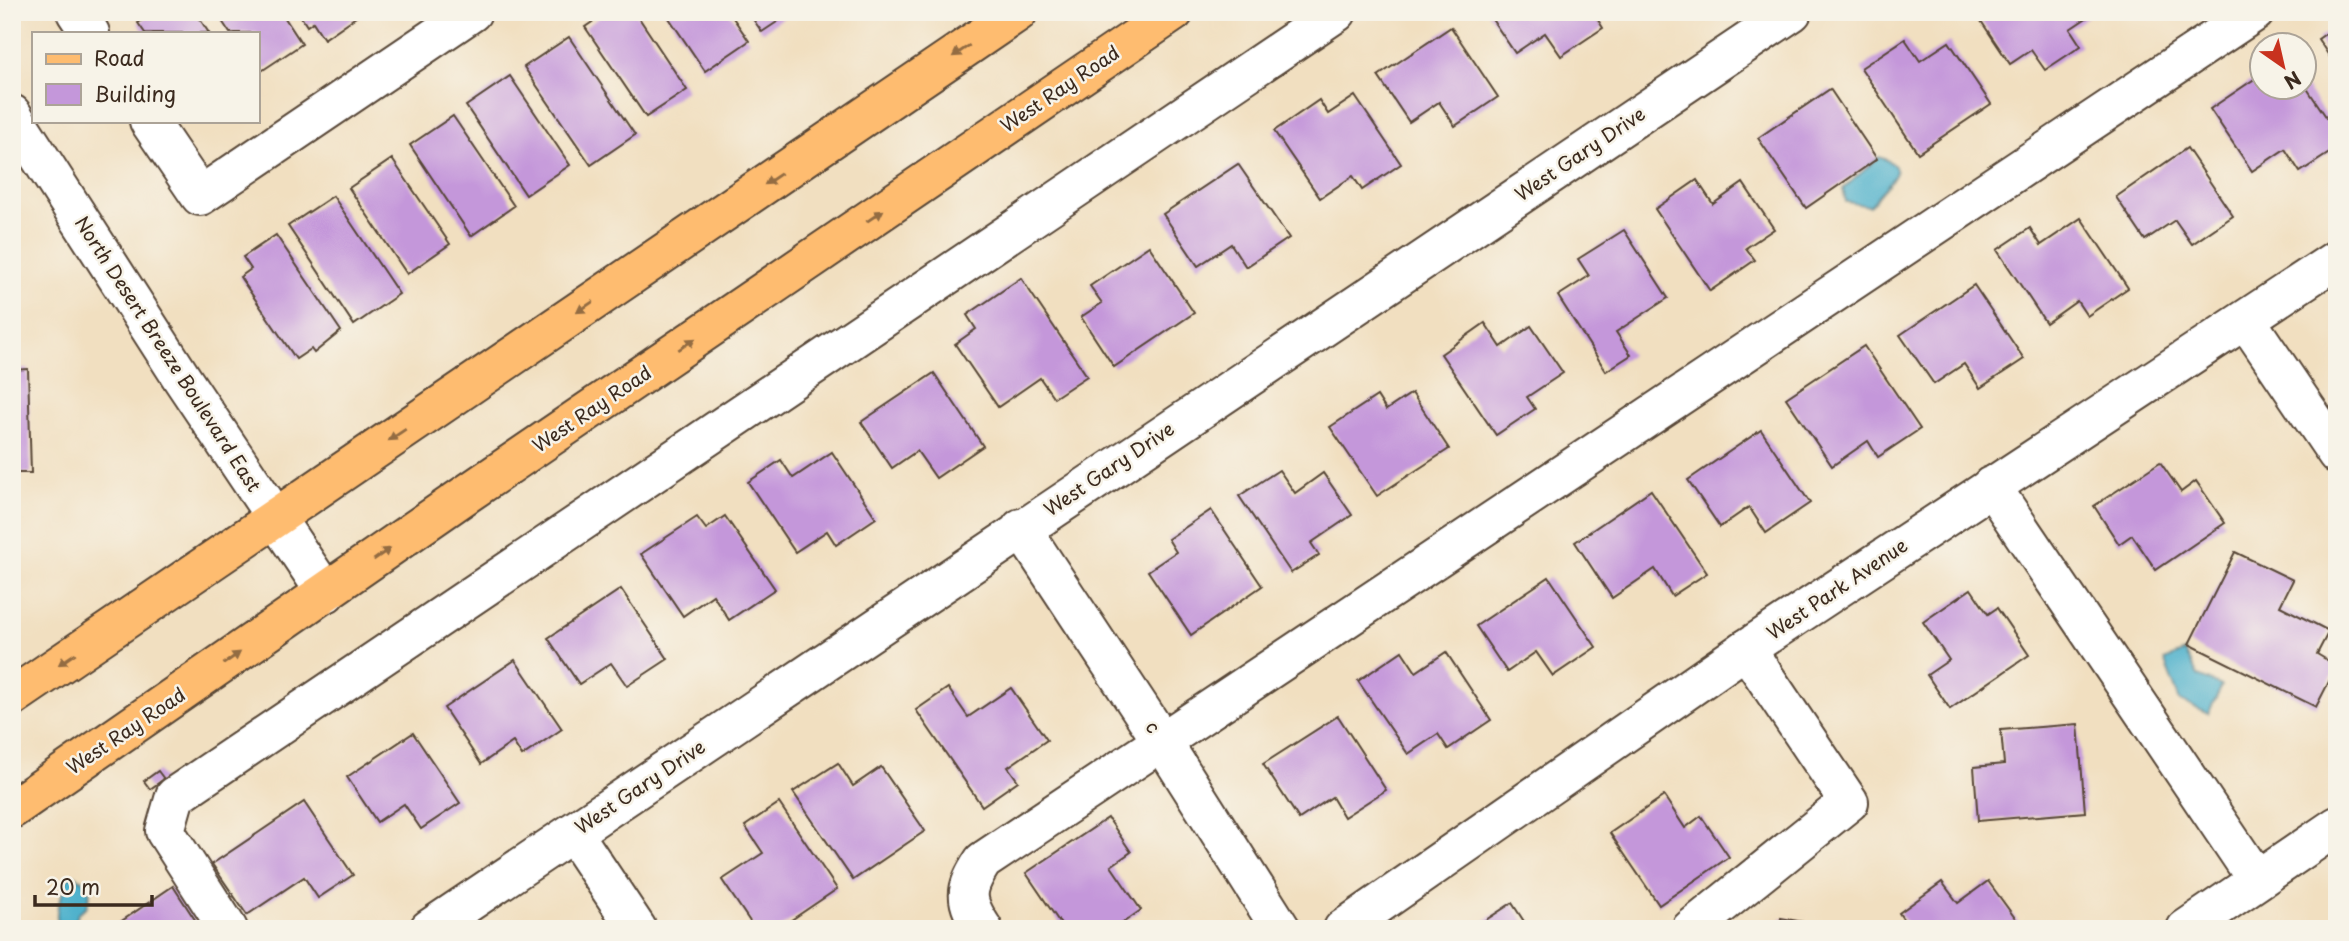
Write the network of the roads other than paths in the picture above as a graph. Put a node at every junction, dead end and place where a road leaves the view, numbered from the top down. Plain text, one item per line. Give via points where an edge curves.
1 (76, 12) edge
2 (472, 12) edge
3 (1018, 12) edge
4 (1174, 12) edge
5 (1337, 12) edge
6 (1792, 12) edge
7 (2255, 12) edge
8 (89, 32) edge
9 (12, 114) edge
10 (150, 122) edge
11 (2337, 259) edge
12 (2246, 320) junction
13 (2337, 454) edge
14 (1992, 486) junction
15 (276, 518) junction
16 (1021, 528) junction
17 (326, 593) junction
18 (1746, 649) junction
19 (12, 696) edge
20 (1163, 743) junction
21 (12, 809) edge
22 (2337, 825) edge
23 (573, 833) junction
24 (2257, 880) junction
25 (228, 929) edge
26 (429, 929) edge
27 (637, 929) edge
28 (983, 929) edge
29 (1281, 929) edge
30 (1343, 929) edge
31 (1691, 929) edge
32 (2186, 929) edge

1 - 8 street
2 - 10 street via 200,196
3 -> 15 main road
17 -> 4 main road, West Ray Road
5 - 25 street via 175,796 165,831
6 - 16 street, West Gary Drive
7 - 20 street
9 - 15 street, North Desert Breeze Boulevard East
11 - 12 street, West Park Avenue
12 - 13 street
12 - 14 street, West Park Avenue
14 - 18 street, West Park Avenue
14 - 24 street
15 - 17 street, North Desert Breeze Boulevard East
15 -> 19 main road
16 - 20 street, c
16 - 23 street, West Gary Drive
21 -> 17 main road, West Ray Road
18 - 30 street, West Park Avenue
18 - 31 street via 1849,802
20 - 28 street via 983,861 967,894
20 - 29 street, c
22 - 24 street
23 - 26 street, West Gary Drive
23 - 27 street
24 - 32 street

